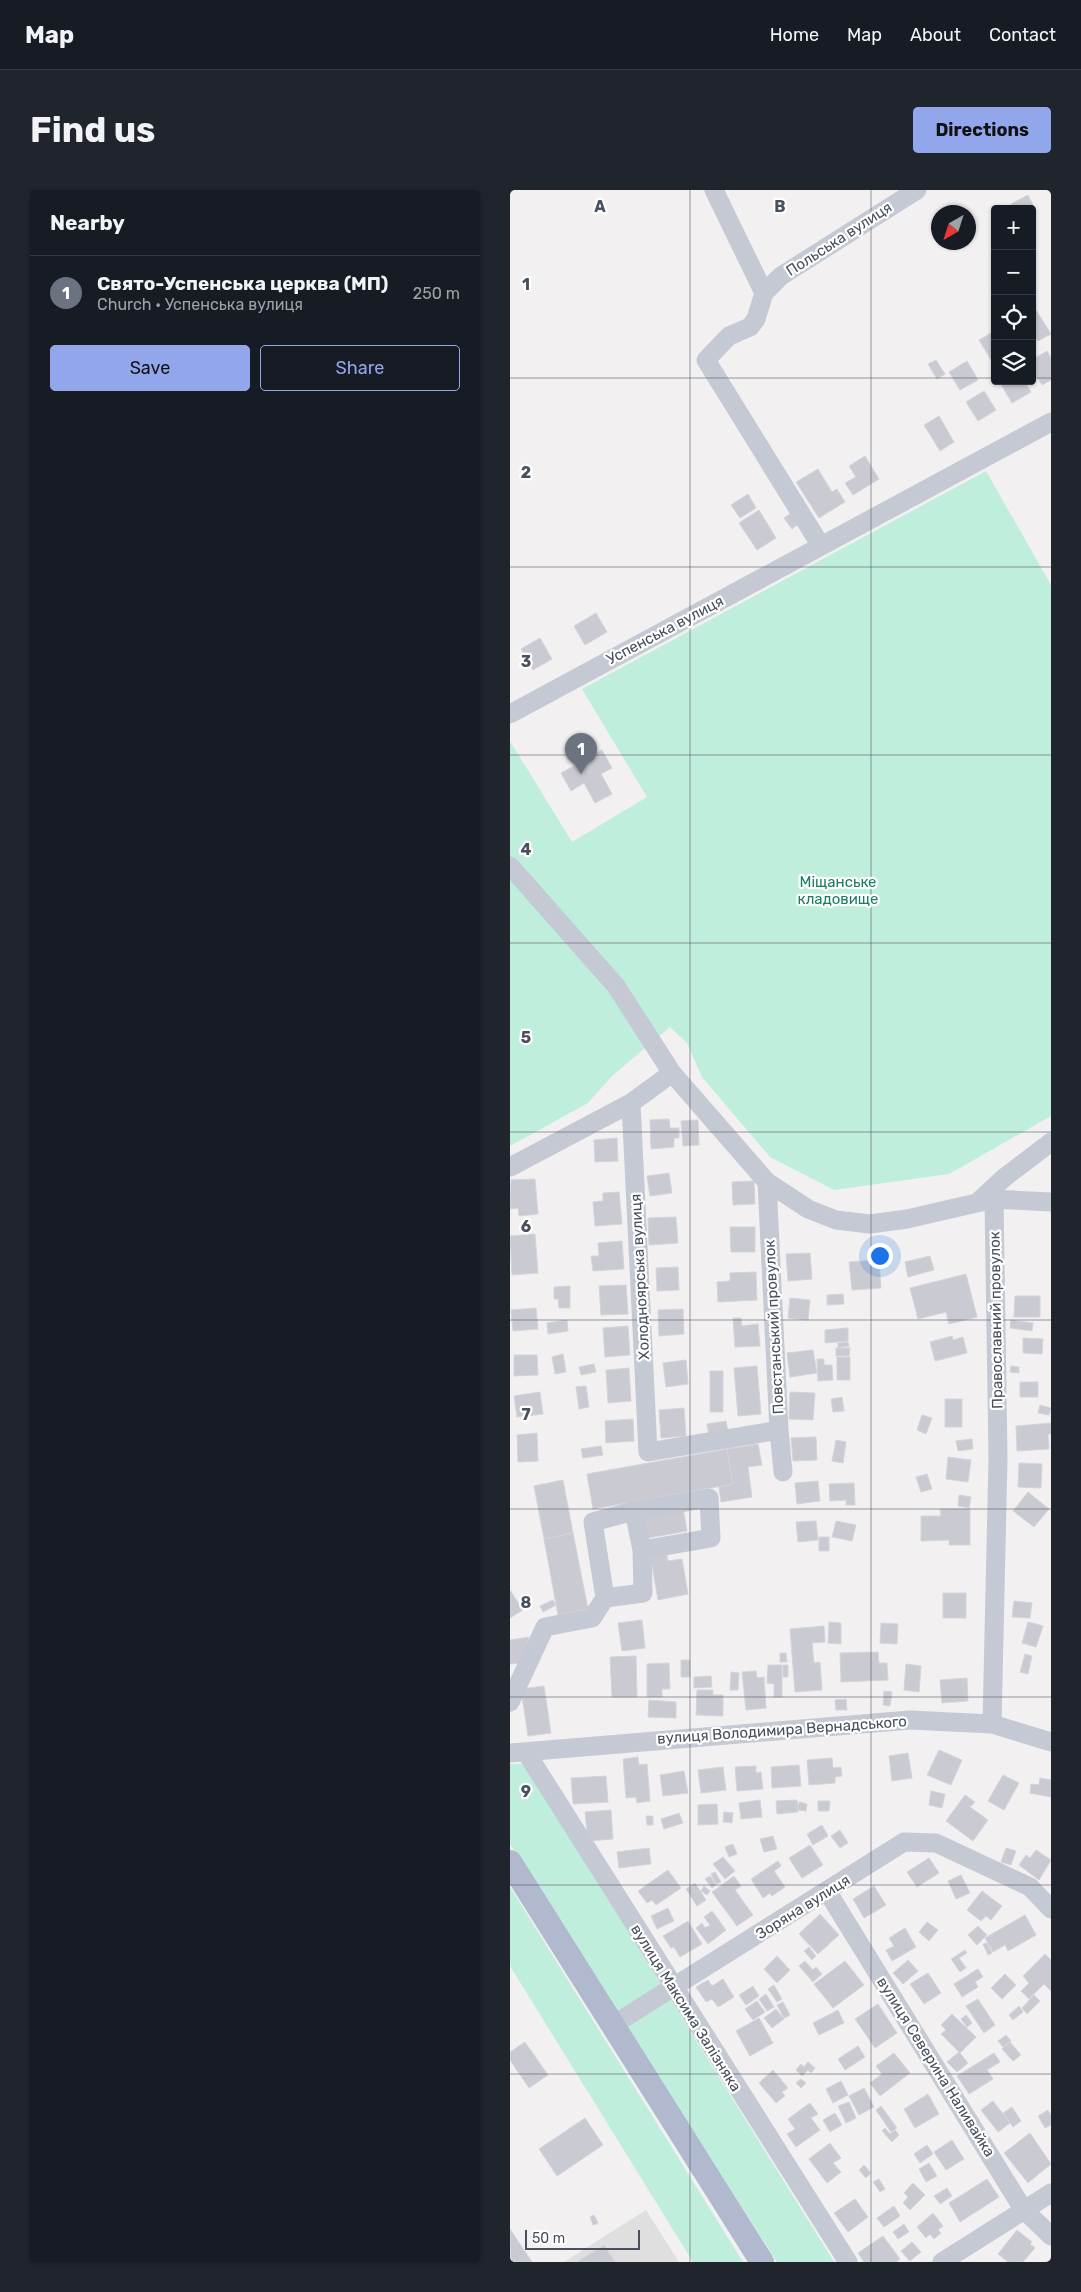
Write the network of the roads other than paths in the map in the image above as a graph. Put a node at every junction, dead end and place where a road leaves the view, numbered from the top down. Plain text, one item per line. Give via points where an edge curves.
1 (714, 190) edge
2 (917, 190) edge
3 (764, 293) junction
4 (1051, 422) edge
5 (820, 546) junction
6 (510, 714) edge
7 (510, 866) edge
8 (672, 1073) junction
9 (631, 1103) junction
10 (1051, 1142) edge
11 (510, 1167) edge
12 (767, 1182) junction
13 (987, 1200) junction
14 (1051, 1202) edge
15 (779, 1430) junction
16 (783, 1472) dead end
17 (634, 1511) junction
18 (642, 1550) junction
19 (605, 1598) junction
20 (510, 1702) edge
21 (992, 1724) junction
22 (1051, 1742) edge
23 (518, 1753) edge
24 (510, 1862) edge
25 (828, 1891) junction
26 (1051, 1909) edge
27 (674, 1988) junction
28 (613, 2025) junction
29 (1051, 2193) edge
30 (1023, 2209) junction
31 (1051, 2236) edge
32 (762, 2262) edge
33 (848, 2262) edge
34 (942, 2262) edge

1 - 3 street
2 - 3 street, Польська вулиця via 807,258
3 - 5 street via 756,319 750,327 729,336 706,360
4 - 5 street, Успенська вулиця
5 - 6 street, Успенська вулиця
7 - 8 street via 616,986
8 - 9 street
8 - 12 street
9 - 11 street
9 - 15 street, Холодноярська вулиця via 648,1452
10 - 13 street via 1005,1177
12 - 13 street via 808,1209 836,1220 870,1224 907,1219
12 - 15 street, Повстанський провулок
13 - 14 street
13 - 21 street, Православний провулок via 998,1457
15 - 16 street, Повстанський провулок
17 - 18 street
17 - 18 street via 709,1498 711,1538
17 - 19 street via 593,1522
18 - 19 street via 643,1593
19 - 20 street via 592,1618 545,1627
21 - 22 street, вулиця Володимира Вернадського
21 - 23 street, вулиця Володимира Вернадського via 910,1720
23 - 27 street, вулиця Максима Залізняка
24 - 28 main road
25 - 26 street, Зоряна вулиця via 904,1842 936,1843 1030,1888
25 - 27 street, Зоряна вулиця
25 - 30 street, вулиця Северина Наливайка
27 - 28 street, Зоряна вулиця
27 - 33 street, вулиця Максима Залізняка
28 - 32 main road
29 - 30 street
30 - 31 street, вулиця Северина Наливайка
30 - 34 street

